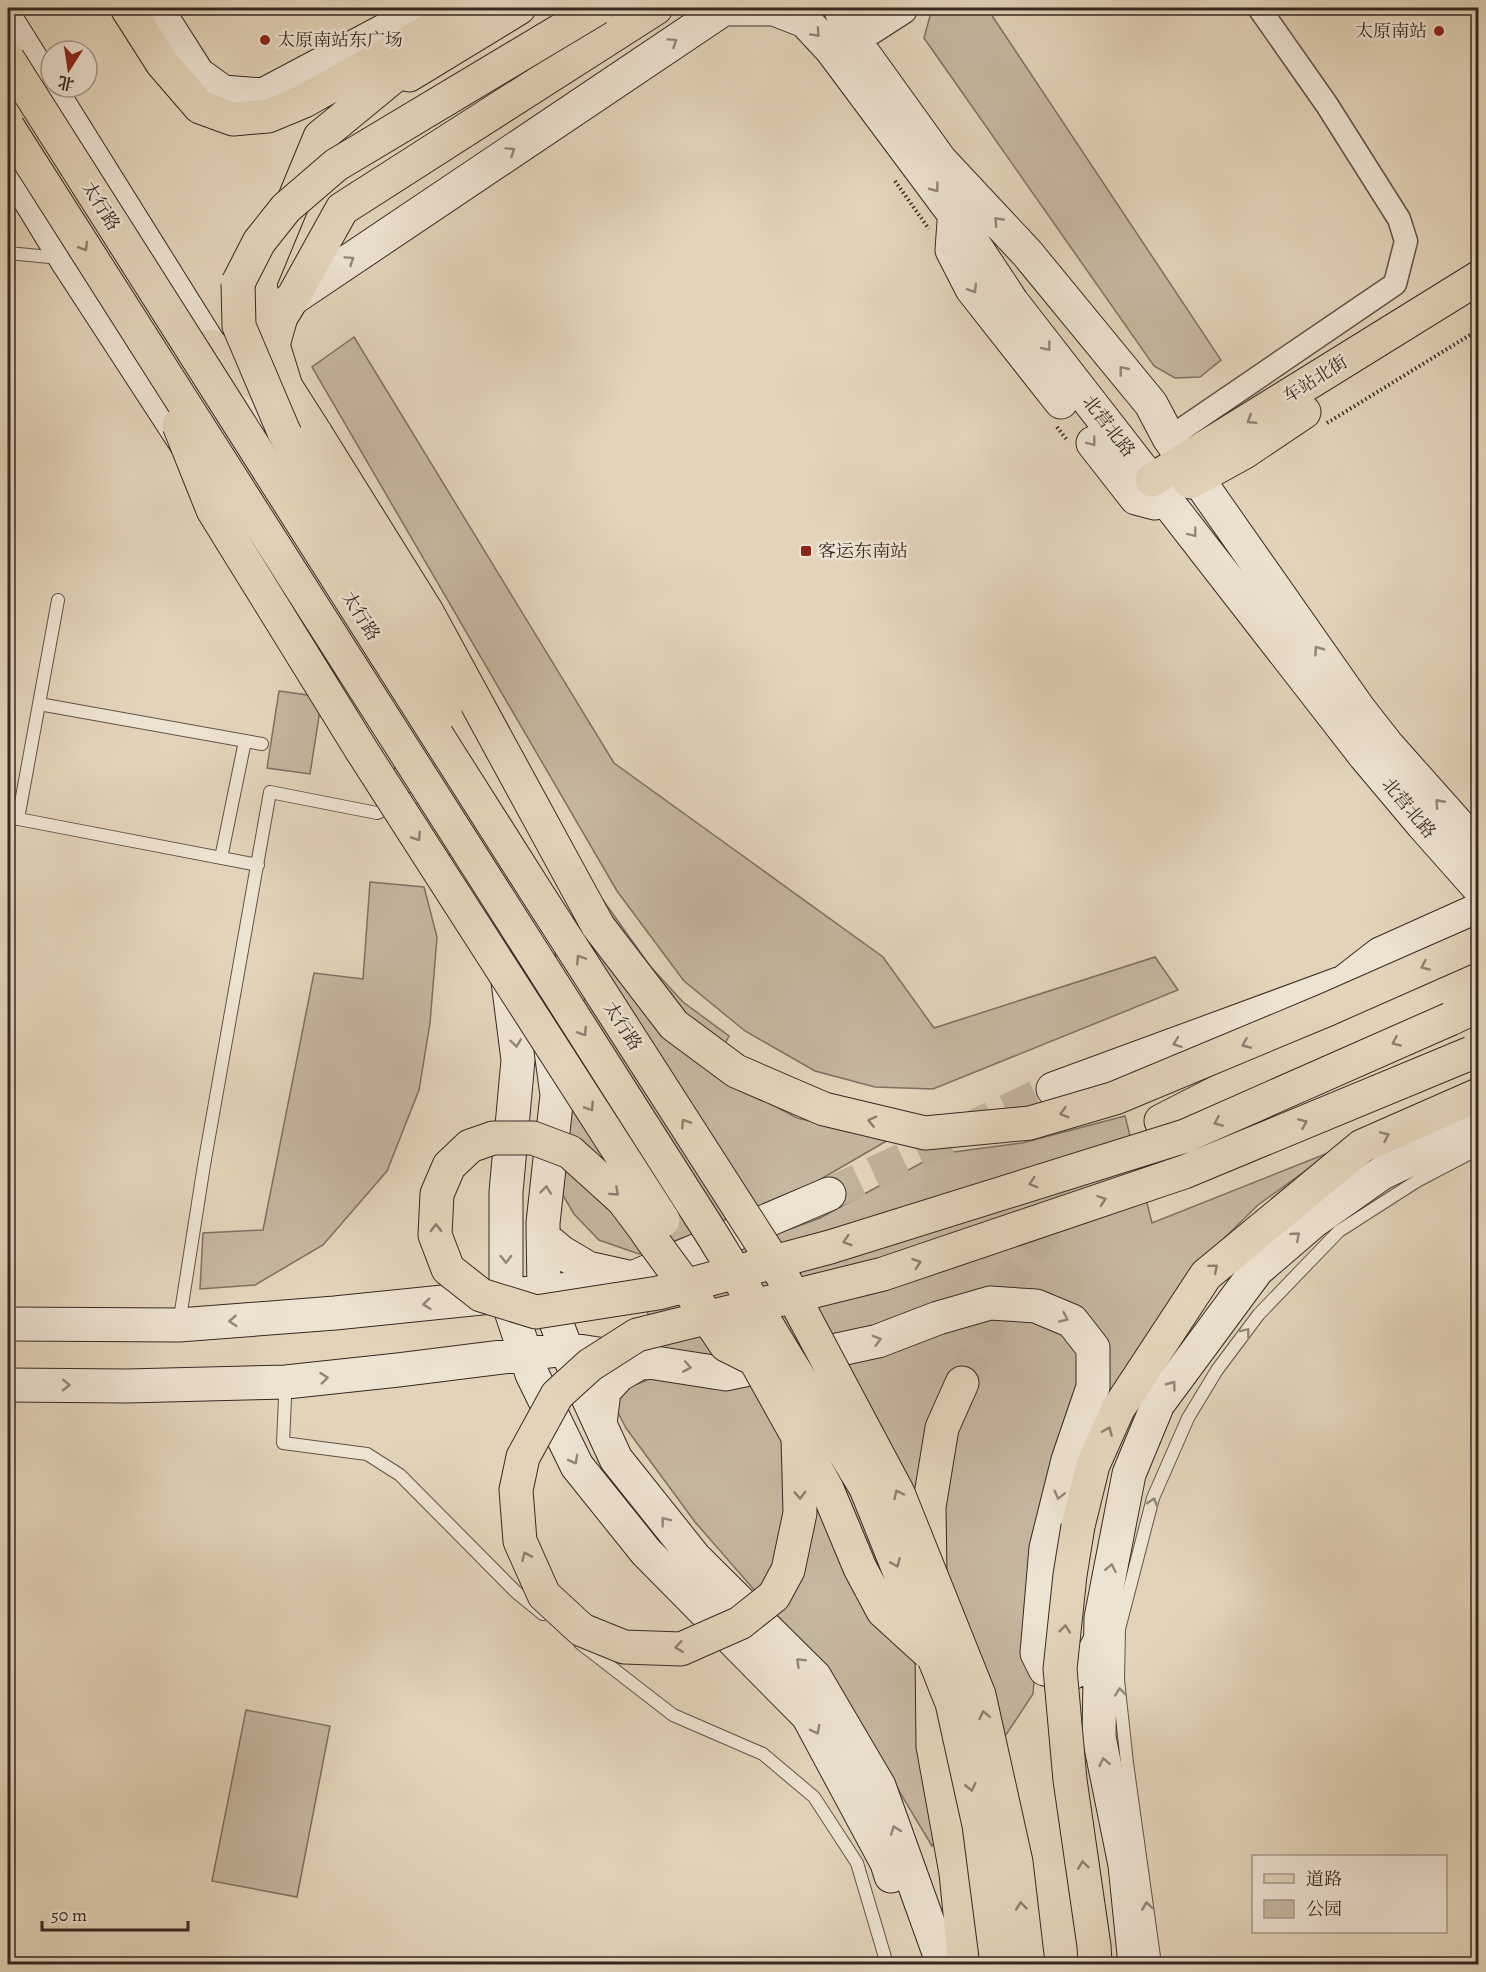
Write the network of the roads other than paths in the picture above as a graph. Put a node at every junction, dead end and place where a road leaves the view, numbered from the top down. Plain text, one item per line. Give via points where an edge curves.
1 (126, 8) edge
2 (156, 8) edge
3 (519, 8) edge
4 (557, 8) edge
5 (598, 8) edge
6 (656, 8) edge
7 (724, 8) edge
8 (840, 8) edge
9 (902, 8) edge
10 (1259, 8) edge
11 (446, 12) edge
12 (8, 22) edge
13 (853, 39) junction
14 (8, 59) edge
15 (353, 90) junction
16 (8, 127) edge
17 (8, 164) edge
18 (954, 214) junction
19 (8, 253) edge
20 (66, 259) junction
21 (1479, 278) edge
22 (237, 283) junction
23 (1479, 297) edge
24 (292, 300) junction
25 (94, 303) junction
26 (264, 315) junction
27 (146, 346) junction
28 (211, 346) junction
29 (274, 349) junction
30 (1151, 404) junction
31 (316, 434) junction
32 (1115, 434) junction
33 (1184, 459) junction
34 (1158, 488) junction
35 (58, 600) dead end
36 (39, 704) junction
37 (245, 741) junction
38 (262, 744) dead end
39 (416, 797) junction
40 (13, 818) edge
41 (1479, 846) edge
42 (220, 858) junction
43 (258, 865) junction
44 (1479, 887) edge
45 (537, 892) junction
46 (1479, 910) edge
47 (1479, 943) edge
48 (1479, 975) edge
49 (1464, 1012) edge
50 (1475, 1052) edge
51 (1053, 1089) tunnel mouth
52 (1479, 1095) edge
53 (1161, 1121) dead end
54 (1479, 1127) edge
55 (1479, 1149) edge
56 (829, 1194) tunnel mouth
57 (543, 1237) junction
58 (632, 1278) junction
59 (544, 1292) junction
60 (506, 1296) junction
61 (8, 1324) edge
62 (179, 1325) junction
63 (566, 1349) junction
64 (525, 1354) junction
65 (754, 1359) junction
66 (643, 1360) junction
67 (962, 1383) tunnel mouth
68 (8, 1385) edge
69 (286, 1385) junction
70 (600, 1424) junction
71 (798, 1437) junction
72 (1101, 1639) junction
73 (934, 1657) junction
74 (887, 1965) edge
75 (923, 1965) edge
76 (943, 1965) edge
77 (965, 1965) edge
78 (997, 1965) edge
79 (1028, 1965) edge
80 (1095, 1965) edge
81 (1136, 1965) edge
82 (1155, 1965) edge

1 - 15 main road via 162,63 200,107 233,119 268,116 304,101
2 - 11 main road via 198,74 224,92 262,95 395,25
3 - 15 main road
4 - 22 main road via 289,174 253,216 240,246
5 - 22 main road, bridge via 336,165 286,208 260,242
6 - 24 main road via 342,209
7 -> 18 main road, 北营北路 via 774,9 805,21 831,49
24 -> 7 main road
8 - 13 main road, 北营北路
9 - 13 main road
10 - 33 street via 1327,105 1399,219 1406,241 1395,284
11 - 15 main road
12 - 28 main road
30 -> 13 main road, 北营北路 via 1027,253 940,160
14 - 45 main road, 太行路, bridge
15 - 26 main road via 320,137 260,282
16 -> 27 main road, 太行路, bridge
17 - 20 main road
18 -> 32 main road, 北营北路 via 1012,302
18 -> 34 main road via 952,250 972,289 1136,498 1155,503
19 - 20 lane
20 - 25 main road
21 -> 33 main road, 车站北街
22 - 45 main road, bridge via 239,326 284,432 377,586 464,745
23 - 33 main road via 1243,453
24 - 26 main road
24 - 29 main road via 281,317
25 - 28 main road
25 - 39 main road
26 - 28 main road
26 - 29 main road
27 -> 65 main road, bridge via 213,510 362,751
27 -> 73 main road, 太行路, bridge via 686,1193 866,1488
28 - 31 main road, bridge
57 -> 28 main road via 557,1095 533,916 380,616
29 - 31 main road via 286,387
30 - 32 main road via 1153,438 1137,444
30 - 33 main road, 北营北路
47 -> 31 main road, bridge via 1115,1098 1030,1122 925,1133 824,1109 736,1071 674,1025 598,926 427,612
32 - 34 main road, 北营北路
33 - 34 main road, 车站北街
41 -> 33 main road, 北营北路 via 1359,709
34 -> 44 main road, 北营北路 via 1365,756
35 - 36 lane
36 - 37 lane
36 - 40 lane
37 - 38 lane
37 - 42 lane
39 - 43 lane via 377,813 270,792
39 -> 60 main road via 465,867 504,950 518,1060 506,1192
40 - 42 lane
42 - 43 lane
43 - 62 lane
79 -> 45 main road, 太行路, bridge via 1016,1862 979,1695 898,1493 782,1275
46 -> 51 main road via 1380,954 1344,982
48 - 53 main road via 1255,1073
49 -> 65 main road, bridge via 1185,1136 819,1250 692,1283 681,1286 658,1293 536,1312 481,1295 448,1269 435,1235 437,1194 449,1166 470,1146 493,1138 533,1138 570,1152 623,1200 667,1260 680,1278 687,1288 694,1297 726,1345
71 -> 50 main road, bridge via 800,1513 788,1570 774,1596 740,1623 681,1649 624,1647 582,1630 544,1595 520,1541 516,1490 523,1457 557,1395 590,1365 637,1335 894,1270 1184,1172
80 -> 52 main road, bridge via 1070,1780 1060,1669 1078,1526 1093,1466 1118,1409 1206,1275 1362,1146
72 -> 54 main road via 1101,1618 1129,1474 1158,1404 1257,1270 1314,1221 1382,1173
82 -> 55 lane via 1118,1680 1119,1629 1153,1498 1188,1418 1217,1370 1259,1314 1339,1231 1417,1181
56 - 58 main road
57 - 58 main road via 588,1268
57 - 59 main road
58 - 59 main road via 618,1284
59 - 60 main road
59 - 63 main road
60 -> 62 main road
60 - 64 main road
61 - 62 main road
63 - 64 main road
63 - 66 main road
63 - 70 main road
69 -> 64 main road
64 -> 75 main road via 577,1466 646,1552 808,1716 887,1863
65 - 71 main road, bridge
66 - 70 main road via 604,1390
66 -> 72 main road via 726,1374 878,1341 990,1303 1036,1306 1072,1321 1093,1348 1093,1388 1068,1460 1047,1548 1037,1653 1045,1669 1070,1674 1087,1665
67 - 77 main road via 942,1428 929,1507 933,1746 956,1873
68 -> 69 main road
69 - 74 lane via 283,1443 367,1454 400,1475 516,1592 557,1625 673,1715 763,1754 814,1797 857,1863
76 -> 70 main road via 879,1786 815,1677 695,1558 616,1459
71 - 73 main road, bridge via 827,1489 883,1611
81 -> 72 main road via 1125,1865 1099,1737
73 -> 78 main road, 太行路, bridge via 952,1703 979,1825

